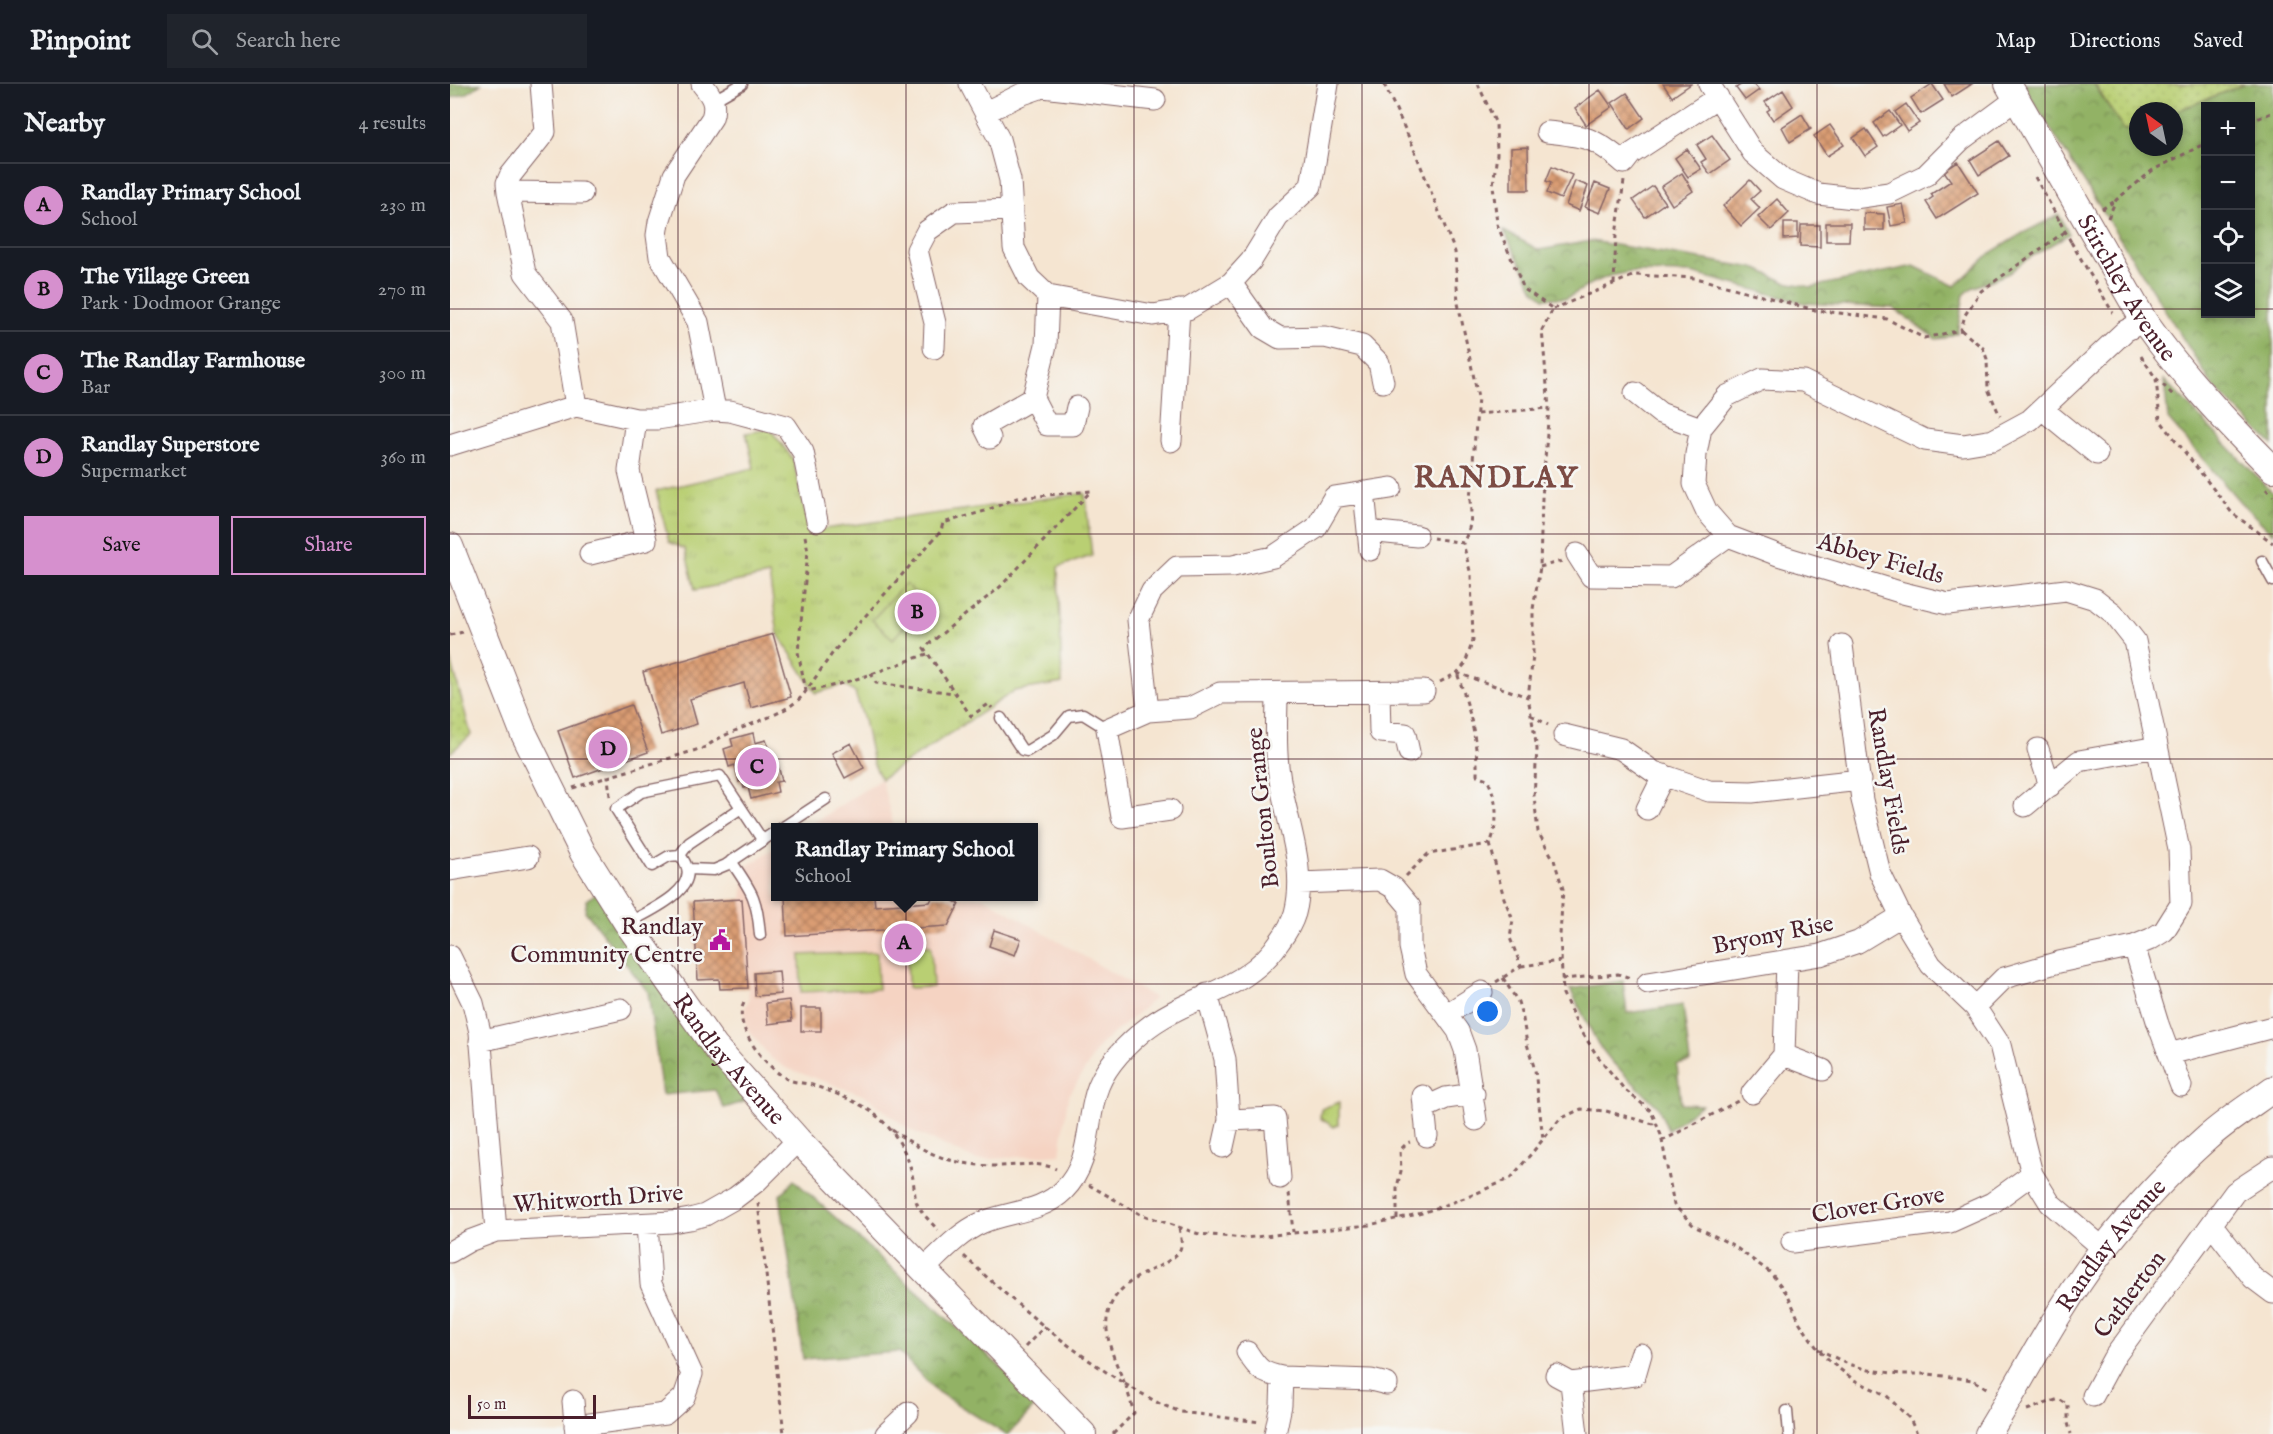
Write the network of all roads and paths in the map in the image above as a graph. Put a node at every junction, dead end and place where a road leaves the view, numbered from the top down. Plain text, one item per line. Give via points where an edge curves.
1 (541, 84) edge
2 (742, 84) edge
3 (970, 84) edge
4 (1328, 84) edge
5 (1384, 84) edge
6 (1478, 84) edge
7 (1713, 91) edge
8 (708, 92) edge
9 (2012, 92) edge
10 (1155, 100) dead end
11 (986, 112) junction
12 (2273, 112) edge
13 (2255, 120) edge
14 (1547, 132) dead end
15 (2201, 145) edge
16 (1631, 154) junction
17 (508, 192) junction
18 (582, 193) dead end
19 (2116, 200) junction
20 (1012, 210) junction
21 (2100, 210) dead end
22 (2060, 222) dead end
23 (2066, 231) dead end
24 (2071, 242) dead end
25 (2097, 242) junction
26 (1231, 283) junction
27 (1614, 284) junction
28 (1048, 296) junction
29 (1553, 309) junction
30 (1179, 310) junction
31 (2144, 321) junction
32 (1961, 330) junction
33 (934, 348) dead end
34 (2156, 377) dead end
35 (1383, 382) dead end
36 (1635, 393) dead end
37 (1033, 398) junction
38 (576, 406) junction
39 (1077, 407) dead end
40 (1549, 408) junction
41 (2042, 409) junction
42 (716, 410) junction
43 (1477, 414) junction
44 (636, 419) junction
45 (1701, 428) junction
46 (2006, 434) junction
47 (990, 438) dead end
48 (1171, 441) dead end
49 (450, 445) edge
50 (2097, 454) dead end
51 (2273, 469) edge
52 (1391, 488) dead end
53 (1364, 492) junction
54 (817, 521) joint
55 (1417, 536) joint
56 (1728, 536) junction
57 (1463, 543) junction
58 (2273, 543) edge
59 (450, 546) edge
60 (590, 554) dead end
61 (1577, 554) dead end
62 (2262, 561) dead end
63 (2273, 581) edge
64 (1842, 645) dead end
65 (927, 654) junction
66 (871, 673) junction
67 (1457, 674) junction
68 (806, 691) junction
69 (1424, 691) joint
70 (1379, 692) junction
71 (954, 693) junction
72 (1277, 693) junction
73 (1528, 698) junction
74 (1148, 711) junction
75 (1001, 718) joint
76 (1107, 729) junction
77 (1564, 735) dead end
78 (2157, 747) junction
79 (2038, 749) dead end
80 (1409, 752) dead end
81 (1664, 775) junction
82 (608, 777) junction
83 (1860, 780) junction
84 (2050, 786) junction
85 (567, 789) dead end
86 (826, 800) dead end
87 (793, 805) dead end
88 (2025, 806) dead end
89 (741, 808) junction
90 (616, 809) junction
91 (1647, 809) dead end
92 (1170, 810) dead end
93 (800, 815) junction
94 (789, 823) edge
95 (771, 835) edge
96 (763, 841) junction
97 (1490, 844) junction
98 (681, 855) junction
99 (528, 857) dead end
100 (731, 861) junction
101 (688, 869) junction
102 (450, 870) edge
103 (1299, 883) junction
104 (1394, 888) junction
105 (1901, 916) junction
106 (627, 923) junction
107 (760, 935) dead end
108 (2134, 946) junction
109 (450, 956) edge
110 (1786, 960) junction
111 (1561, 961) junction
112 (1521, 966) junction
113 (1503, 978) junction
114 (1562, 979) junction
115 (1648, 983) joint
116 (456, 985) edge
117 (1482, 992) joint
118 (1207, 994) junction
119 (744, 1003) dead end
120 (1976, 1007) junction
121 (621, 1008) dead end
122 (1447, 1014) junction
123 (2273, 1027) edge
124 (480, 1041) junction
125 (2169, 1054) junction
126 (1784, 1055) junction
127 (1823, 1070) dead end
128 (2181, 1086) dead end
129 (2273, 1089) edge
130 (1752, 1093) joint
131 (1474, 1094) junction
132 (1229, 1120) junction
133 (1476, 1120) dead end
134 (1657, 1125) junction
135 (892, 1130) junction
136 (1427, 1136) joint
137 (1543, 1139) junction
138 (798, 1140) junction
139 (1662, 1141) junction
140 (1223, 1147) dead end
141 (2273, 1167) edge
142 (2032, 1174) junction
143 (1075, 1177) junction
144 (1280, 1178) joint
145 (756, 1182) junction
146 (1397, 1219) junction
147 (647, 1224) junction
148 (2212, 1225) junction
149 (1179, 1228) junction
150 (496, 1231) junction
151 (1293, 1232) junction
152 (1792, 1242) dead end
153 (951, 1244) junction
154 (2104, 1249) junction
155 (450, 1252) edge
156 (924, 1269) junction
157 (2273, 1293) edge
158 (1045, 1326) junction
159 (1817, 1348) junction
160 (1247, 1352) dead end
161 (1641, 1354) dead end
162 (1012, 1362) junction
163 (1282, 1377) junction
164 (1125, 1384) junction
165 (1387, 1384) dead end
166 (2093, 1396) dead end
167 (573, 1401) dead end
168 (2008, 1401) junction
169 (1787, 1411) dead end
170 (908, 1413) dead end
171 (1276, 1429) edge
172 (575, 1430) edge
173 (784, 1434) edge
174 (886, 1434) edge
175 (1083, 1434) edge
176 (1113, 1434) edge
177 (1577, 1434) edge
178 (1788, 1434) edge
179 (1917, 1434) edge
180 (1988, 1434) edge
181 (2071, 1434) edge

1 - 17 street via 545,132 510,176
2 - 8 lane
3 - 11 street
4 - 26 street via 1311,186 1278,217 1251,261
5 - 43 path via 1455,252 1458,303 1478,398
6 - 29 path via 1496,124 1493,185 1497,224 1524,289
7 - 9 street via 1753,153 1783,179 1818,194 1854,198 1889,193 1926,175
7 - 16 street
8 - 42 street via 715,109 712,118 674,175 657,235 660,256 698,322
9 - 25 street, Stirchley Avenue
10 - 11 street via 1043,87
11 - 20 street via 999,139 1010,180
12 - 13 path
14 - 16 street via 1584,136 1624,163
15 - 19 path via 2153,170
16 - 27 path via 1621,196
17 - 18 street
17 - 38 street via 525,273 562,321
19 - 21 path
19 - 25 path
20 - 28 street via 1014,248 1029,278
20 - 33 street via 954,212 927,231 918,250 935,323
22 - 24 path, bridge
23 - 32 path via 1981,291 1965,315
25 - 31 street, Stirchley Avenue
26 - 30 street via 1188,309
26 - 35 street via 1263,328 1280,338 1325,337 1362,346 1379,363
27 - 29 path
27 - 32 path via 1635,275 1696,278 1815,310 1887,318 1924,338
28 - 30 street via 1153,315
28 - 37 street via 1046,345
29 - 40 path via 1542,330
30 - 48 street
31 - 41 street via 2125,331
31 - 51 street, Stirchley Avenue via 2217,413
32 - 46 path via 1983,348 1988,389
34 - 58 path via 2160,420 2232,513
36 - 45 street via 1660,413
37 - 39 street via 1047,426 1072,425
37 - 47 street via 984,426
38 - 44 street
38 - 49 street
40 - 43 path
40 - 73 path
41 - 46 street
41 - 50 street
42 - 44 street
42 - 54 street via 786,426 803,452
43 - 57 path via 1472,517
44 - 60 street via 629,471 646,540
45 - 46 street via 1727,396 1762,379 1803,381 1925,440 1963,445
45 - 56 street, Abbey Fields via 1694,484 1707,512
52 - 53 street
53 - 55 street via 1369,540
53 - 74 street via 1334,497 1316,528 1273,557 1233,566 1177,567 1152,591 1138,620
54 - 68 path via 804,530 808,551 798,652
55 - 57 path
56 - 61 street via 1671,577 1592,576
56 - 78 street, Abbey Fields via 1778,555 1948,604 2066,590 2095,599 2135,641
57 - 67 path via 1471,575 1473,640
59 - 106 street, Randlay Avenue via 523,732 583,853
62 - 63 lane
64 - 83 street, Randlay Fields
65 - 66 path
65 - 68 path via 924,648 1000,587 1091,491 1017,498 985,512 943,523 941,531 834,651
65 - 71 path
66 - 68 path
66 - 71 path via 876,683
67 - 69 path
67 - 73 path
67 - 97 path via 1474,731 1477,775 1487,779 1496,802 1495,832
68 - 82 path via 767,718 718,736 706,747
69 - 70 street, Boulton Grange
70 - 72 street, Boulton Grange
70 - 80 street via 1380,732 1405,734
71 - 75 path via 971,716 989,704
72 - 74 street, Boulton Grange via 1220,693 1190,708
72 - 103 street, Boulton Grange via 1278,765
73 - 111 path via 1537,749 1534,796 1538,832 1554,860 1563,889
74 - 76 street, Boulton Grange
75 - 76 lane via 1022,750 1028,751 1053,735 1069,716 1083,714
76 - 92 street via 1122,817
77 - 81 street via 1621,749
78 - 84 street via 2079,761
78 - 108 street, Abbey Fields via 2179,850 2181,904 2164,931
79 - 84 street
81 - 83 street via 1709,791 1752,792
81 - 91 street
82 - 85 path
82 - 90 path via 610,799
83 - 105 street, Randlay Fields via 1880,873
84 - 88 street
86 - 93 lane
87 - 93 lane
89 - 90 lane via 720,776 641,792
89 - 96 lane
89 - 98 lane via 689,843
90 - 98 lane via 652,866 669,856
93 - 94 lane
95 - 96 lane
96 - 100 lane
97 - 104 path via 1428,854
97 - 112 path via 1512,920 1510,938
98 - 101 lane
99 - 102 street
100 - 101 lane via 714,870
100 - 107 lane via 754,896
101 - 106 lane via 680,892
103 - 104 street via 1380,880
103 - 118 street, Boulton Grange via 1294,914 1272,953 1246,976
104 - 122 street via 1410,907 1410,946 1416,974
105 - 110 street, Bryony Rise via 1858,942 1821,955
105 - 120 street, Randlay Fields via 1931,964
106 - 138 street, Randlay Avenue via 715,1047
108 - 120 street, Abbey Fields via 2004,978
108 - 125 street
109 - 116 street
110 - 115 street, Bryony Rise
110 - 126 street
111 - 112 path
111 - 114 path
112 - 113 path
113 - 117 path
113 - 137 path via 1523,1019 1535,1070
114 - 115 path via 1618,974
114 - 134 path via 1563,994 1590,1045 1624,1089 1651,1111
116 - 124 street via 473,1003
117 - 122 street
118 - 132 street via 1225,1059
118 - 143 street, Boulton Grange via 1143,1031 1106,1071 1096,1090 1088,1144
119 - 135 path via 740,1018 746,1035 770,1065 788,1080 843,1097 873,1113
120 - 142 street, Randlay Fields via 2000,1045
121 - 124 street
122 - 131 street via 1465,1050
123 - 125 street
124 - 150 street
125 - 128 street
126 - 127 street
126 - 130 street
129 - 154 street, Randlay Avenue via 2189,1154
130 - 139 path
131 - 133 street
131 - 136 street via 1424,1102
132 - 140 street
132 - 144 street via 1275,1118
134 - 137 path via 1606,1111 1581,1109 1560,1119
134 - 139 path
135 - 143 path via 940,1158 993,1166 1045,1164
135 - 153 path via 912,1172 921,1211
136 - 146 path via 1428,1140 1407,1143 1400,1150
137 - 146 path via 1511,1178 1470,1197
138 - 145 street, Whitworth Drive
138 - 156 street, Randlay Avenue
139 - 159 path via 1674,1205 1694,1226 1731,1244 1771,1273
141 - 148 street, Catherton via 2235,1192
142 - 152 street, Clover Grove via 1992,1203 1950,1222
142 - 154 street, Randlay Fields via 2050,1203
143 - 149 path via 1140,1214
143 - 153 street, Boulton Grange via 1063,1191 1034,1209 979,1224
144 - 151 path via 1288,1178
145 - 147 street, Whitworth Drive via 705,1215
145 - 173 path
146 - 151 path
147 - 150 street, Whitworth Drive
147 - 172 street via 651,1284 692,1374 684,1397 665,1414
148 - 157 street via 2253,1278
148 - 166 street, Catherton via 2113,1359
149 - 151 path via 1245,1238
149 - 164 path via 1181,1248 1177,1254 1130,1282 1116,1296 1108,1312 1108,1342
150 - 155 street, Whitworth Drive
153 - 156 street, Boulton Grange
153 - 158 path
154 - 168 street, Randlay Avenue
156 - 162 street, Randlay Avenue
158 - 162 path
158 - 164 path
159 - 168 path via 1869,1370 1973,1380
159 - 179 path via 1854,1380 1886,1395 1910,1419
160 - 163 street via 1260,1370
161 - 177 street via 1635,1374 1563,1379
162 - 175 street, Randlay Avenue
163 - 165 street
163 - 171 street
164 - 171 path via 1181,1412
164 - 176 path via 1134,1413
167 - 172 street
168 - 180 street, Randlay Avenue
168 - 181 path via 2026,1411 2059,1399 2068,1405
169 - 178 lane
170 - 174 street

